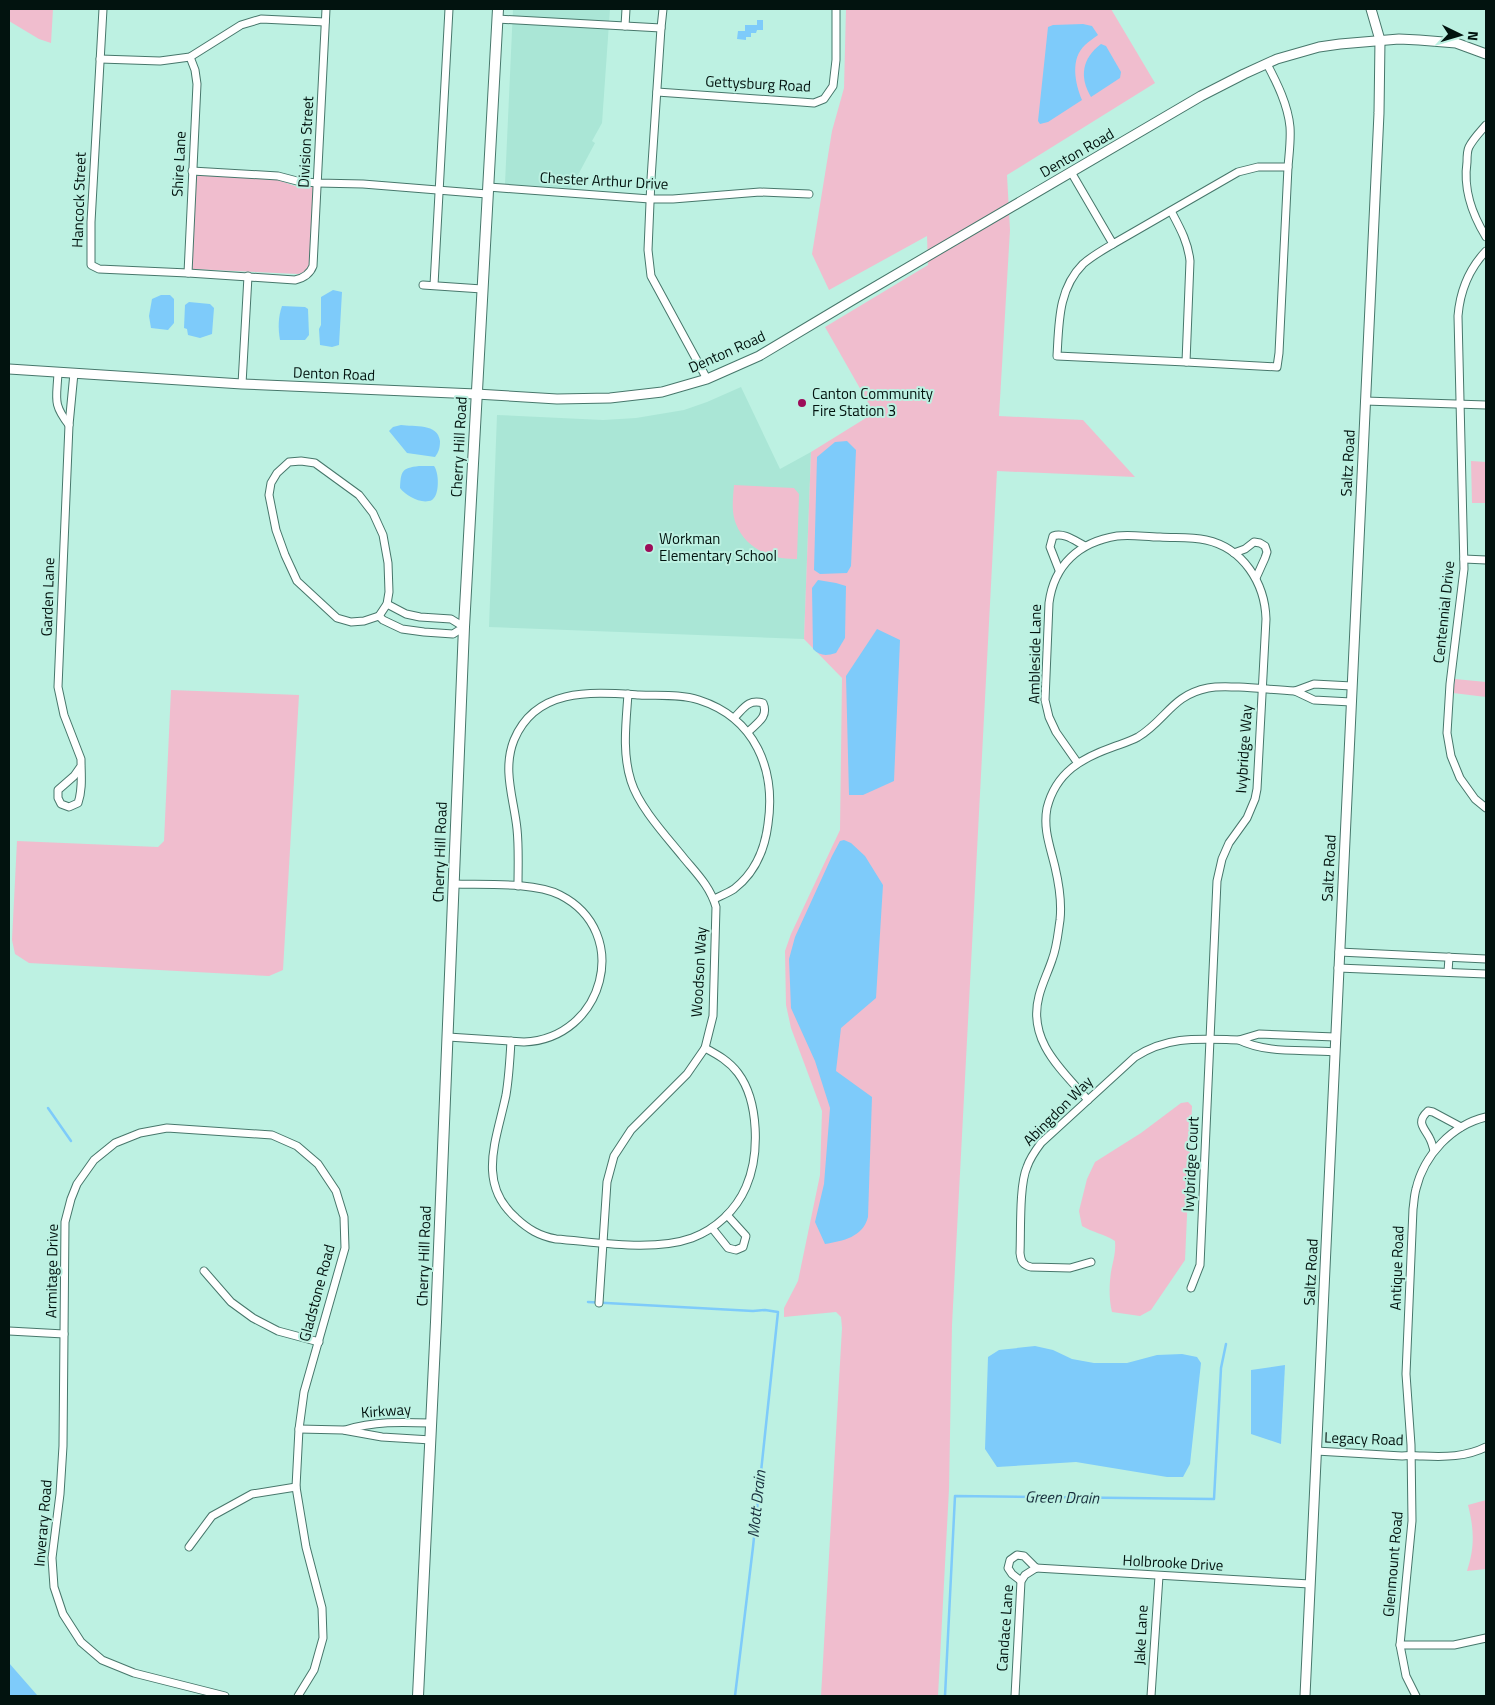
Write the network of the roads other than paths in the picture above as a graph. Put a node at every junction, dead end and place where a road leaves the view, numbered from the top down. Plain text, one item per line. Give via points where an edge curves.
1 (103, 9) edge
2 (326, 9) edge
3 (448, 9) edge
4 (626, 9) edge
5 (663, 9) edge
6 (836, 9) edge
7 (1371, 9) edge
8 (497, 14) edge
9 (325, 22) junction
10 (625, 26) junction
11 (661, 28) junction
12 (1380, 40) junction
13 (1486, 54) edge
14 (190, 57) junction
15 (100, 58) junction
16 (1268, 64) junction
17 (657, 92) junction
18 (1486, 125) edge
19 (1288, 167) junction
20 (192, 171) junction
21 (1071, 172) junction
22 (317, 183) junction
23 (438, 189) junction
24 (488, 190) junction
25 (809, 194) dead end
26 (650, 199) junction
27 (1171, 212) junction
28 (1486, 237) edge
29 (1113, 244) junction
30 (1486, 251) edge
31 (188, 272) junction
32 (307, 275) joint
33 (248, 276) junction
34 (423, 285) dead end
35 (434, 285) junction
36 (482, 289) junction
37 (1186, 362) junction
38 (9, 369) edge
39 (58, 372) junction
40 (74, 373) junction
41 (707, 379) junction
42 (242, 384) junction
43 (476, 394) junction
44 (1365, 401) junction
45 (1460, 405) junction
46 (1486, 405) edge
47 (70, 425) junction
48 (1085, 546) junction
49 (1234, 553) junction
50 (1464, 560) junction
51 (1486, 560) edge
52 (1059, 570) junction
53 (1256, 578) junction
54 (387, 604) junction
55 (378, 616) junction
56 (464, 627) junction
57 (1352, 686) junction
58 (1263, 688) junction
59 (1295, 691) junction
60 (628, 694) junction
61 (1351, 702) junction
62 (734, 718) junction
63 (748, 732) junction
64 (1077, 762) junction
65 (81, 766) junction
66 (1486, 808) edge
67 (454, 884) junction
68 (518, 886) junction
69 (714, 899) junction
70 (1339, 952) junction
71 (1449, 957) junction
72 (1486, 959) edge
73 (1338, 968) junction
74 (1448, 972) junction
75 (1486, 974) edge
76 (1335, 1036) junction
77 (448, 1038) junction
78 (1211, 1039) junction
79 (1239, 1040) junction
80 (511, 1041) junction
81 (705, 1048) junction
82 (1334, 1052) junction
83 (1088, 1100) junction
84 (1486, 1117) edge
85 (1461, 1127) junction
86 (1434, 1151) junction
87 (77, 1184) joint
88 (727, 1215) junction
89 (712, 1228) junction
90 (604, 1243) junction
91 (1091, 1262) dead end
92 (204, 1270) dead end
93 (1190, 1288) dead end
94 (600, 1303) dead end
95 (9, 1331) edge
96 (64, 1334) junction
97 (319, 1342) junction
98 (432, 1423) junction
99 (299, 1429) junction
100 (342, 1430) junction
101 (431, 1440) junction
102 (1486, 1447) edge
103 (1316, 1451) junction
104 (1410, 1455) junction
105 (296, 1487) junction
106 (189, 1547) dead end
107 (1036, 1568) junction
108 (1159, 1576) junction
109 (1020, 1580) junction
110 (1310, 1584) junction
111 (1486, 1638) edge
112 (1400, 1645) junction
113 (225, 1696) edge
114 (298, 1696) edge
115 (418, 1696) edge
116 (1015, 1696) edge
117 (1151, 1696) edge
118 (1305, 1696) edge
119 (1416, 1696) edge

1 - 15 street, Hancock Street
2 - 9 street, Division Street
3 - 23 street
4 - 10 street
5 - 11 street
6 - 17 street, Gettysburg Road via 833,86 824,99 814,103
7 - 12 street, Saltz Road
8 - 10 street
8 - 24 main road, Cherry Hill Road
9 - 14 street via 249,21
9 - 22 street, Division Street
10 - 11 street
11 - 17 street
12 - 13 street, Denton Road via 1456,43
12 - 16 street, Denton Road via 1319,47
12 - 44 street, Saltz Road
14 - 15 street via 160,61
14 - 20 street, Shire Lane via 196,84
15 - 31 street, Hancock Street via 91,265 99,269
16 - 19 street via 1288,118
16 - 21 street, Denton Road via 1201,96
17 - 26 street
18 - 28 street via 1468,148 1466,168 1471,208
19 - 27 street via 1258,167 1238,172
19 - 37 street via 1277,367
20 - 22 street, Chester Arthur Drive via 278,176
20 - 31 street, Shire Lane
21 - 29 street
21 - 41 street, Denton Road via 759,356
22 - 23 street, Chester Arthur Drive
22 - 32 street, Division Street via 313,266
23 - 24 street, Chester Arthur Drive
23 - 35 street
24 - 26 street, Chester Arthur Drive
24 - 36 main road, Cherry Hill Road
25 - 26 street, Chester Arthur Drive via 760,192
26 - 41 street via 648,250 652,276
27 - 29 street
27 - 37 street via 1189,249
29 - 37 street via 1083,264 1066,289 1059,318 1057,356
30 - 45 street, Centennial Drive via 1477,260 1459,305
31 - 33 street, Hancock Street
32 - 33 street, Hancock Street via 295,280
33 - 42 street
34 - 35 street
35 - 36 street
36 - 43 main road, Cherry Hill Road
38 - 39 street, Denton Road
39 - 40 street, Denton Road
39 - 47 street via 57,406
40 - 42 street, Denton Road
40 - 47 street, Garden Lane
41 - 43 street, Denton Road via 662,392 610,398 557,399
42 - 43 street, Denton Road
43 - 56 main road, Cherry Hill Road
44 - 45 street
44 - 57 street, Saltz Road
45 - 46 street
45 - 50 street, Centennial Drive
47 - 65 street, Garden Lane via 58,687
48 - 49 street, Ivybridge Way via 1118,536 1161,537 1205,540
48 - 52 street
48 - 52 street via 1064,535 1053,536 1050,547
49 - 53 street, Ivybridge Way
49 - 53 street via 1254,542 1265,546 1266,558
50 - 51 street
50 - 66 street, Centennial Drive via 1446,733 1460,778
52 - 64 street, Ambleside Lane via 1049,603 1045,700 1056,732
53 - 58 street, Ivybridge Way via 1266,613
54 - 55 street
54 - 55 street via 388,563 383,535 373,513 359,495 315,463 289,462 271,482 269,495 276,530 297,581 337,618 351,622
54 - 56 street via 406,614 451,618
55 - 56 street via 402,630 453,634
56 - 67 main road, Cherry Hill Road
57 - 59 street via 1314,684
57 - 61 street, Saltz Road
58 - 59 street
58 - 64 street via 1209,688 1187,695 1136,738
58 - 78 street, Ivybridge Way via 1255,799 1247,818 1229,843 1217,881
59 - 61 street via 1314,700
60 - 62 street via 685,697 713,705
60 - 68 street via 562,696 540,707 519,729 508,767 517,828
60 - 69 street, Woodson Way via 626,758 633,788 646,810 704,881
61 - 70 street, Saltz Road
62 - 63 street
62 - 63 street via 749,703 763,703 765,716
63 - 69 street via 767,772 770,797 767,834 750,873 734,889
64 - 83 street via 1057,784 1046,812 1046,835 1059,886 1060,915 1055,951 1038,997 1037,1014 1041,1040 1048,1054
65 - 65 street, Garden Lane via 78,803 69,807 61,804 58,790
67 - 68 street
67 - 77 main road, Cherry Hill Road
68 - 80 street via 551,891 579,909 597,937 602,970 593,1000 572,1025 550,1038
69 - 81 street, Woodson Way via 713,1016
70 - 71 street
70 - 73 street, Saltz Road
71 - 72 street
71 - 74 street
73 - 74 street
73 - 76 street, Saltz Road
74 - 75 street
76 - 79 street via 1259,1034
76 - 82 street, Saltz Road
77 - 80 street
77 - 98 main road, Cherry Hill Road
78 - 79 street, Abingdon Way
78 - 83 street, Abingdon Way via 1175,1041 1148,1048
78 - 93 street, Ivybridge Court via 1200,1266
79 - 82 street via 1264,1049
80 - 90 street via 508,1082 491,1158 492,1180 499,1197 509,1212 542,1236
81 - 88 street via 725,1059 738,1073 748,1092 754,1117 751,1171 746,1187
81 - 90 street, Woodson Way via 687,1074 631,1130 617,1150 607,1182
82 - 103 street, Saltz Road
83 - 91 street, Abingdon Way via 1041,1143 1026,1169 1020,1253 1025,1266 1031,1267 1070,1268
84 - 85 street, Antique Road
85 - 86 street, Antique Road
85 - 86 street via 1433,1112 1428,1111 1422,1116 1421,1122
86 - 104 street, Antique Road via 1423,1169 1413,1209 1406,1374
87 - 96 street, Armitage Drive via 65,1222
87 - 97 street, Gladstone Road via 94,1160 115,1143 140,1133 167,1128 272,1135 297,1146 318,1164 336,1191 344,1217 345,1248
88 - 89 street
88 - 89 street via 746,1236 743,1247 736,1250 728,1248
89 - 90 street via 671,1244
90 - 94 street, Woodson Way
92 - 97 street via 231,1302 253,1318 278,1331
95 - 96 street, Armitage Drive
96 - 113 street, Inverary Road via 63,1446 52,1558 54,1587 63,1614 81,1642 102,1660 134,1673
97 - 99 street, Gladstone Road via 304,1392
98 - 100 street, Kirkway via 386,1422
98 - 101 main road, Cherry Hill Road
99 - 100 street, Kirkway
99 - 105 street, Gladstone Road
100 - 101 street, Kirkway
101 - 115 main road, Cherry Hill Road
102 - 104 street, Legacy Road via 1458,1456
103 - 104 street, Legacy Road
103 - 110 street, Saltz Road
104 - 112 street, Glenmount Road via 1412,1539
105 - 106 street via 252,1494 212,1516
105 - 114 street, Gladstone Road via 306,1546 322,1608 323,1638 314,1670
107 - 108 street, Holbrooke Drive
107 - 109 street, Candace Lane
107 - 109 street via 1024,1556 1017,1555 1010,1560 1008,1568
108 - 110 street, Holbrooke Drive
108 - 117 street, Jake Lane
109 - 116 street, Candace Lane
110 - 118 street, Saltz Road
111 - 112 street via 1454,1646
112 - 119 street, Glenmount Road via 1406,1676

